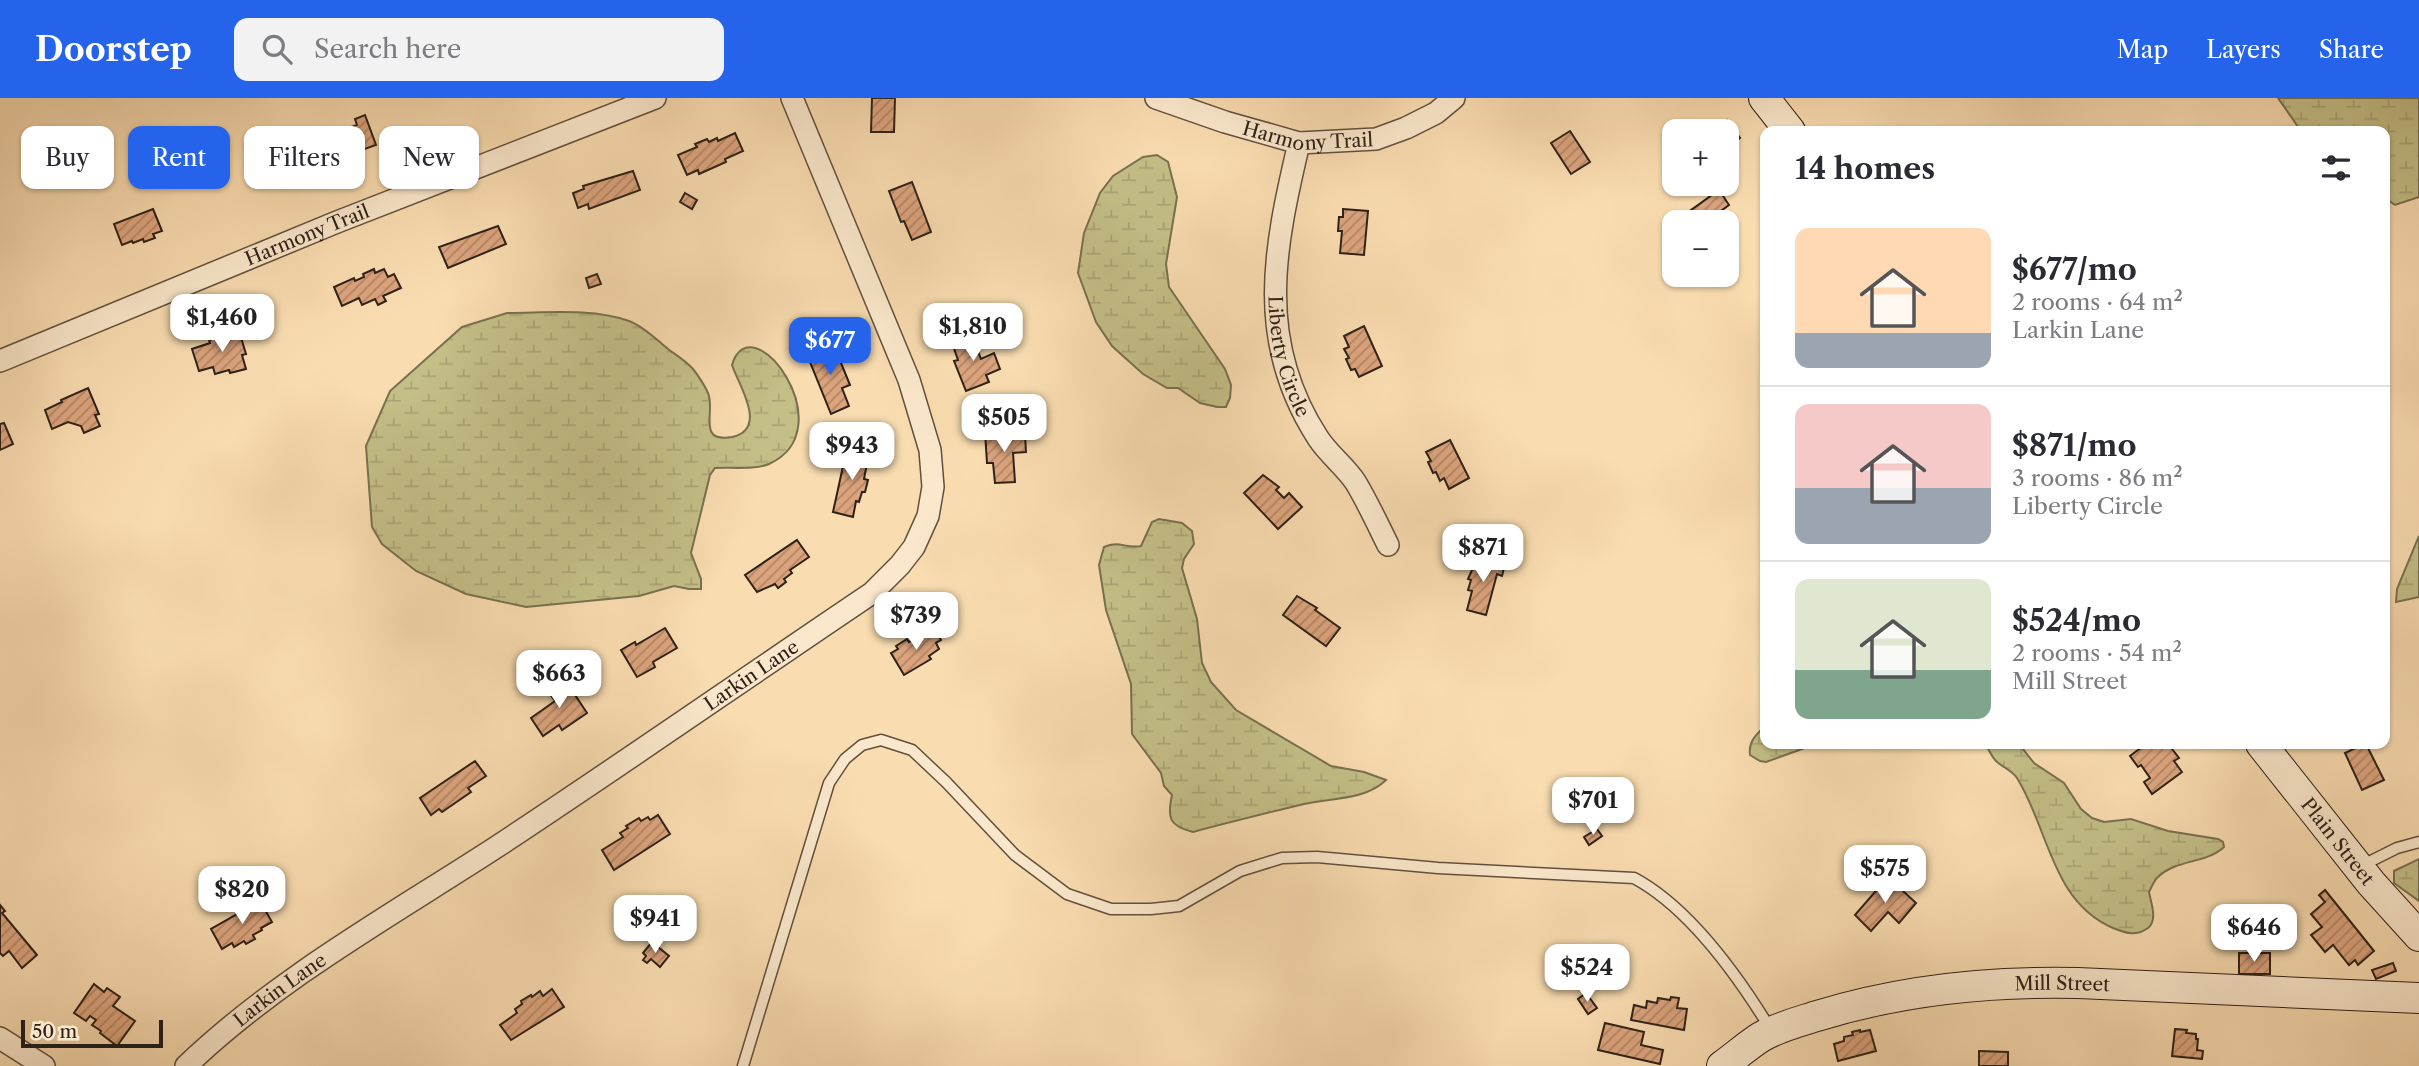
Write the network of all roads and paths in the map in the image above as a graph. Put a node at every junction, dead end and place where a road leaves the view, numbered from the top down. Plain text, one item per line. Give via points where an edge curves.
1 (655, 98) edge
2 (792, 98) edge
3 (1156, 98) edge
4 (1454, 98) edge
5 (1765, 98) edge
6 (1786, 126) edge
7 (1299, 143) junction
8 (0, 361) edge
9 (1388, 545) dead end
10 (2266, 749) edge
11 (2419, 842) edge
12 (2358, 867) junction
13 (2419, 936) edge
14 (2419, 998) edge
15 (1772, 1032) junction
16 (0, 1038) edge
17 (44, 1066) edge
18 (186, 1066) edge
19 (743, 1066) edge
20 (1722, 1066) edge

1 - 8 street, Harmony Trail
2 - 18 street, Larkin Lane via 909,380 930,450 933,487 928,516 914,547 872,593 303,973 221,1033
3 - 7 street, Harmony Trail
4 - 7 street, Harmony Trail via 1436,113 1376,139
5 - 6 street
7 - 9 street, Liberty Circle via 1282,214 1275,291 1277,338 1294,396 1319,440 1356,482
10 - 12 street, Plain Street
11 - 12 lane
12 - 13 street, Plain Street
14 - 15 street, Mill Street via 2028,982 1889,997
15 - 19 lane via 1750,995 1706,940 1651,887 1634,878 1282,858 1240,871 1180,906 1111,909 1067,894 1015,855 912,750 881,740 862,745 845,759 829,783
15 - 20 street, Mill Street
16 - 17 street

